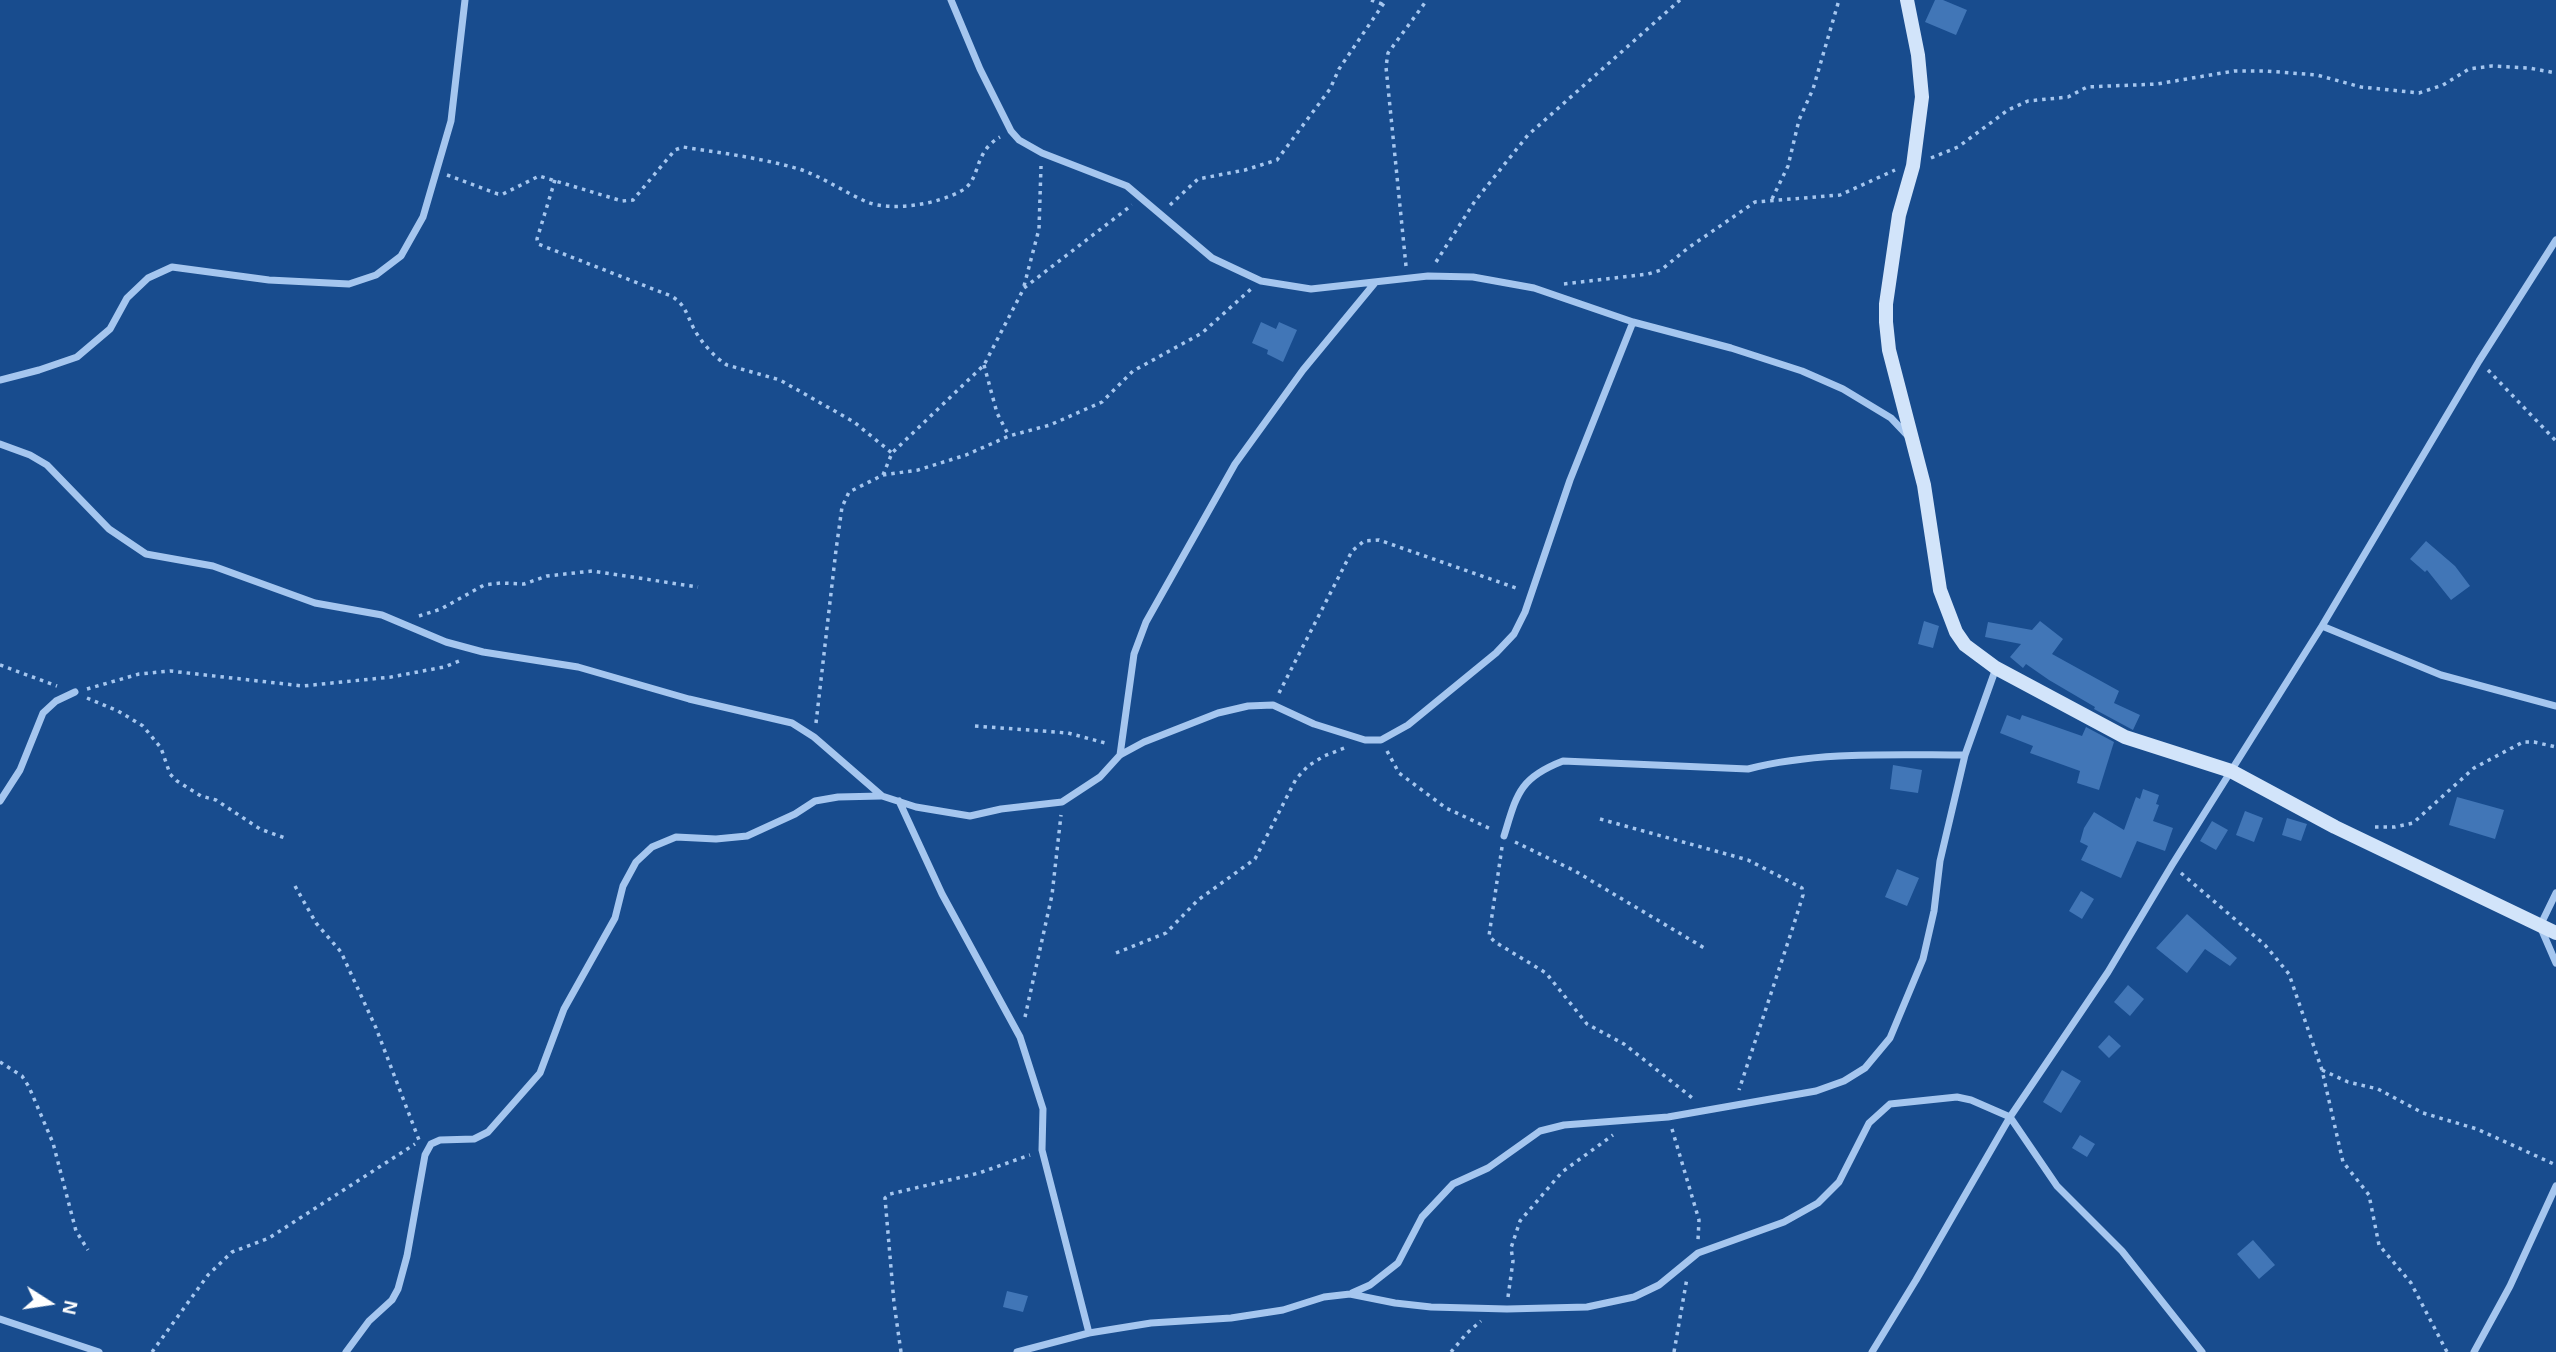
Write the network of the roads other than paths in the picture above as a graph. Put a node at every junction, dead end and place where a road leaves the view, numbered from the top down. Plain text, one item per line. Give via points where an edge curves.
1 (465, 0) edge
2 (951, 0) edge
3 (1907, 0) edge
4 (2556, 240) edge
5 (1374, 284) junction
6 (1633, 322) junction
7 (0, 380) edge
8 (1911, 439) junction
9 (0, 444) edge
10 (2322, 626) junction
11 (1996, 668) junction
12 (75, 692) road end
13 (2556, 706) edge
14 (1121, 751) junction
15 (1965, 755) junction
16 (2231, 771) junction
17 (882, 796) junction
18 (0, 801) edge
19 (899, 801) junction
20 (1504, 836) road end
21 (2556, 893) edge
22 (2540, 926) junction
23 (2556, 933) edge
24 (2556, 963) edge
25 (2010, 1117) junction
26 (2556, 1186) edge
27 (1350, 1294) junction
28 (0, 1320) edge
29 (1089, 1333) junction
30 (99, 1352) edge
31 (346, 1352) edge
32 (1017, 1352) edge
33 (1872, 1352) edge
34 (2202, 1352) edge
35 (2474, 1352) edge

1 - 7 street via 451,121 423,216 401,256 376,275 349,284 269,280 172,267 148,278 134,291 110,329 77,357
2 - 5 street via 980,69 1019,140 1127,186 1212,258 1261,281 1311,289
3 - 8 street via 1922,97 1913,162 1899,215 1886,323
4 - 10 street
5 - 6 street via 1428,276 1473,277 1534,288
5 - 14 street via 1303,370 1235,464 1146,622 1134,654
6 - 8 street via 1802,371 1891,418
6 - 14 street via 1570,480 1525,612 1514,634 1496,653 1408,724 1381,740 1365,740 1314,724 1273,705 1248,706
8 - 11 street via 1924,485 1941,590 1956,632 1965,645
9 - 17 street via 47,465 109,529 146,554 213,566 315,603 382,615 436,639 484,652 578,667 792,723
10 - 13 street via 2441,676
10 - 16 street
11 - 15 street
11 - 16 street via 2125,737
12 - 18 street via 43,713 20,770
14 - 19 street via 1100,777 1062,802 970,816
15 - 20 street via 1815,759 1748,769 1563,761 1541,769 1517,793
15 - 27 street via 1923,959 1889,1038 1865,1068 1816,1091 1668,1117 1541,1131 1488,1168 1453,1184 1422,1217 1398,1263
16 - 22 street via 2346,833
16 - 25 street via 2108,972
17 - 19 street
17 - 31 street via 815,801 747,836 676,837 652,847 636,862 623,886 615,918 564,1009 540,1073 488,1132 474,1139 440,1140 425,1155 398,1289
19 - 29 street via 942,894 1020,1037 1043,1109 1042,1150
21 - 22 street
22 - 23 street
22 - 24 street
25 - 27 street via 1957,1097 1890,1104 1869,1123 1839,1182 1818,1203 1784,1222 1698,1253 1658,1285 1634,1297 1587,1307 1507,1310 1431,1307
25 - 33 street
25 - 34 street via 2057,1186 2122,1251
26 - 35 street
27 - 29 street via 1257,1314
28 - 30 street
29 - 32 street

